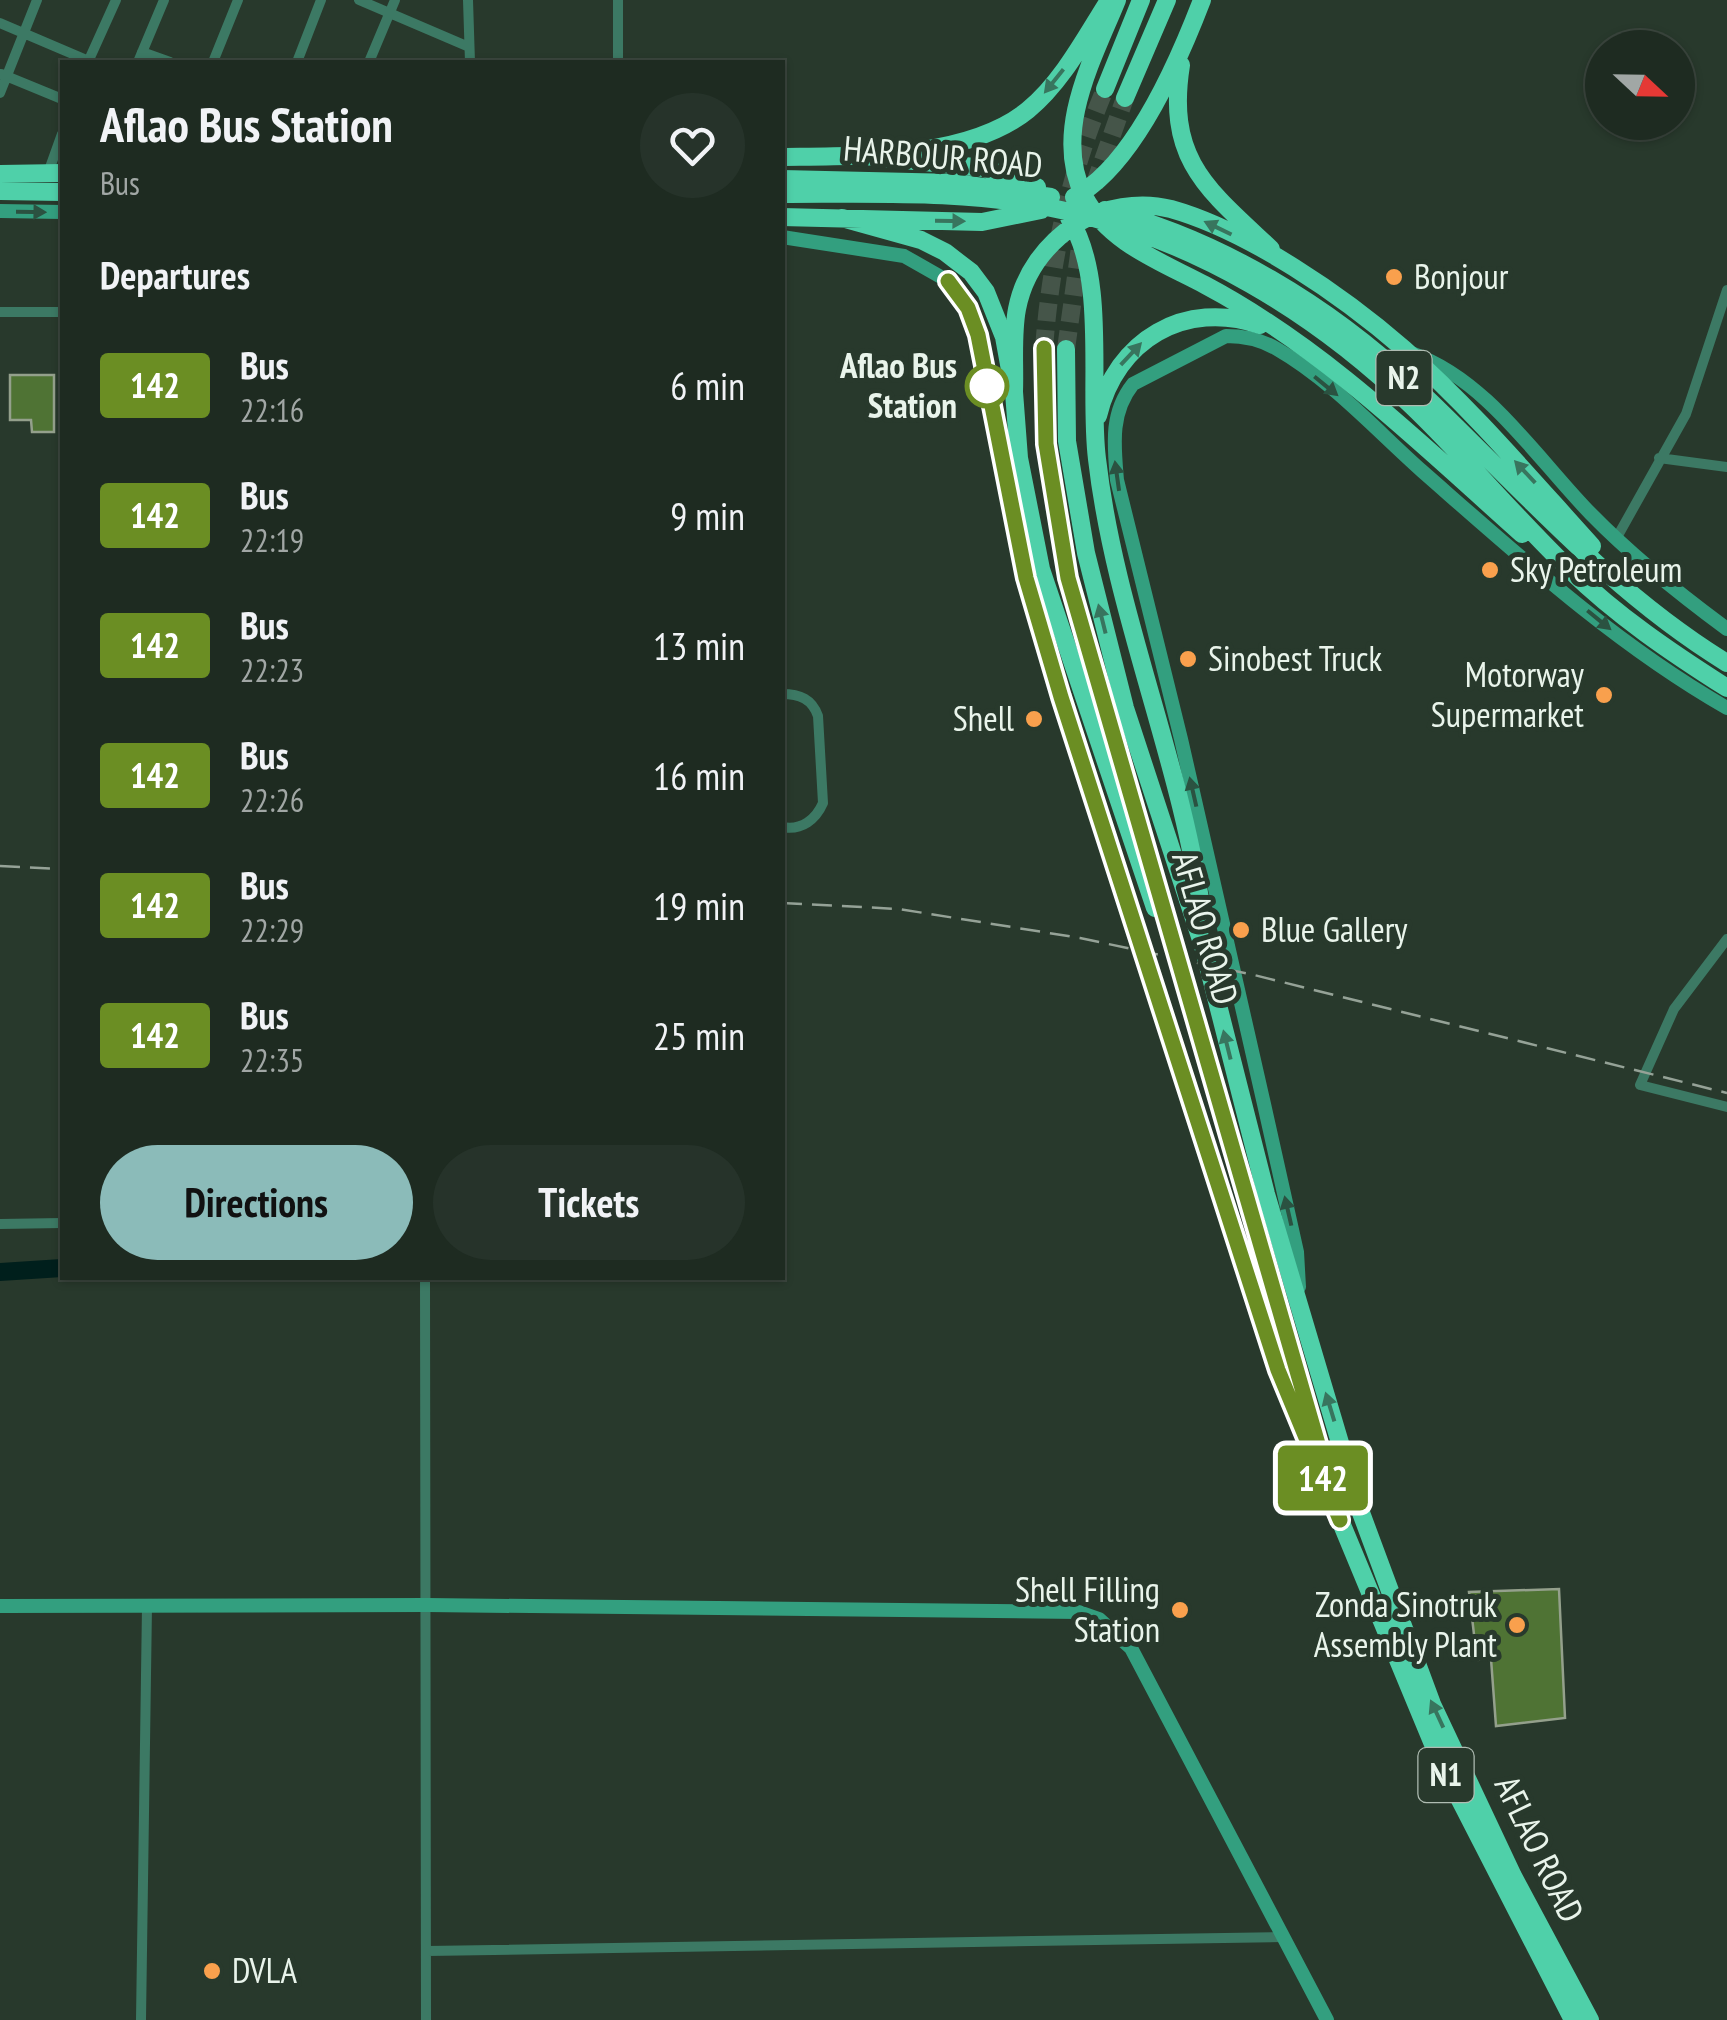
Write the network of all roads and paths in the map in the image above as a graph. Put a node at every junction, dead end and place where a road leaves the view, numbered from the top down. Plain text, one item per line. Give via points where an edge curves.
1 (37, 0) edge
2 (116, 0) edge
3 (164, 0) edge
4 (238, 0) edge
5 (321, 0) edge
6 (359, 0) edge
7 (394, 0) edge
8 (468, 0) edge
9 (618, 0) edge
10 (1109, 0) edge
11 (1118, 0) edge
12 (1140, 0) edge
13 (1167, 0) edge
14 (1202, 0) edge
15 (390, 12) junction
16 (0, 23) edge
17 (24, 33) junction
18 (469, 47) junction
19 (1184, 47) junction
20 (140, 57) edge
21 (84, 60) edge
22 (89, 60) edge
23 (214, 60) edge
24 (298, 60) edge
25 (370, 60) edge
26 (470, 60) edge
27 (618, 60) edge
28 (3, 75) edge
29 (1105, 89) tunnel mouth
30 (0, 94) edge
31 (60, 98) edge
32 (1125, 98) tunnel mouth
33 (60, 147) edge
34 (865, 156) junction
35 (785, 157) edge
36 (56, 173) edge
37 (0, 174) edge
38 (785, 179) edge
39 (0, 192) edge
40 (60, 192) edge
41 (1082, 193) junction
42 (785, 194) edge
43 (1060, 204) junction
44 (0, 211) edge
45 (60, 212) edge
46 (1095, 214) junction
47 (785, 217) edge
48 (842, 218) junction
49 (1074, 226) junction
50 (785, 237) edge
51 (1208, 255) junction
52 (1290, 266) junction
53 (1727, 290) edge
54 (0, 312) edge
55 (60, 312) edge
56 (1724, 312) edge
57 (1287, 334) junction
58 (1044, 348) tunnel mouth
59 (1066, 349) tunnel mouth
60 (1406, 351) junction
61 (1014, 392) junction
62 (1094, 441) junction
63 (1659, 458) junction
64 (1727, 467) edge
65 (1506, 491) junction
66 (1616, 539) junction
67 (1570, 570) junction
68 (1727, 628) edge
69 (1691, 641) junction
70 (1727, 663) edge
71 (1727, 688) edge
72 (785, 694) edge
73 (1727, 708) edge
74 (785, 828) edge
75 (1727, 938) edge
76 (1176, 943) junction
77 (1203, 946) junction
78 (1727, 1108) edge
79 (60, 1223) edge
80 (0, 1224) edge
81 (425, 1280) edge
82 (1300, 1308) junction
83 (1340, 1520) junction
84 (427, 1605) junction
85 (0, 1606) edge
86 (147, 1606) junction
87 (1282, 1937) junction
88 (427, 1951) junction
89 (140, 2020) edge
90 (426, 2020) edge
91 (1327, 2020) edge
92 (1574, 2020) edge
93 (1590, 2020) edge

1 - 17 street
2 - 22 street
3 - 20 street
4 - 23 street
5 - 24 street
6 - 15 street
7 - 15 street
8 - 18 street
9 - 27 street
10 -> 34 highway via 1030,109 997,130 955,143
11 - 41 highway via 1074,122
12 - 29 highway
13 - 32 highway
14 - 19 highway
15 - 18 street
15 - 25 street
16 - 17 street
17 - 21 street
17 - 28 street
18 - 26 street
19 - 41 highway via 1118,158
19 - 52 highway via 1177,124 1190,162 1220,201
28 - 30 street
28 - 31 street
33 - 36 street
34 - 35 highway
34 - 43 highway via 1007,173
36 - 37 highway
38 - 51 highway, HARBOUR ROAD via 1001,187 1118,214
39 - 40 highway
41 - 43 highway
41 - 46 highway
42 - 51 highway, HARBOUR ROAD via 939,196 1059,209
48 -> 43 highway via 982,222
43 - 49 highway
44 -> 45 street
46 - 49 highway
52 -> 46 highway via 1168,208 1135,205
46 - 57 highway via 1136,249
47 - 48 highway
48 - 61 highway via 921,240 970,272 1004,336
49 - 61 highway via 1030,270 1017,309
49 - 62 highway via 1092,302
50 - 83 street, AFLAO ROAD / N1 via 904,256 948,281 968,308 1026,578 1061,697 1278,1370
51 - 65 highway, N2 via 1356,355
52 - 60 highway
53 - 56 street
54 - 55 street
56 - 63 street via 1686,414
62 -> 57 highway via 1107,386 1152,333 1207,316
57 - 67 highway
58 - 76 highway, AFLAO ROAD / N1 via 1046,444 1068,578
77 -> 59 highway, AFLAO ROAD / N1 via 1125,708 1086,553 1067,441
60 - 66 street via 1445,366
69 -> 60 highway
61 - 76 highway via 1041,570 1140,871
62 - 77 highway via 1104,519 1200,898
63 - 64 street
63 - 66 street
65 - 67 highway, N2
65 - 69 highway, N2
66 - 68 street
67 - 71 highway, N2
69 - 70 highway, N2
72 - 74 street via 814,704 824,802 806,824
82 -> 73 street, AFLAO ROAD via 1298,1252 1121,498 1114,440 1118,408 1132,384 1226,336 1276,348 1643,656
75 - 78 street via 1674,1010 1640,1085
76 - 83 highway, AFLAO ROAD / N1
82 -> 77 highway, AFLAO ROAD / N1
79 - 80 street
81 - 84 street
93 -> 82 highway, AFLAO ROAD / N1 via 1432,1704 1379,1567
83 - 92 highway, AFLAO ROAD / N1 via 1440,1762
84 - 86 street
84 - 87 street via 1058,1610 1099,1619 1131,1648
84 - 88 street
85 - 86 street
86 - 89 street
87 - 88 street
87 - 91 street
88 - 90 street

